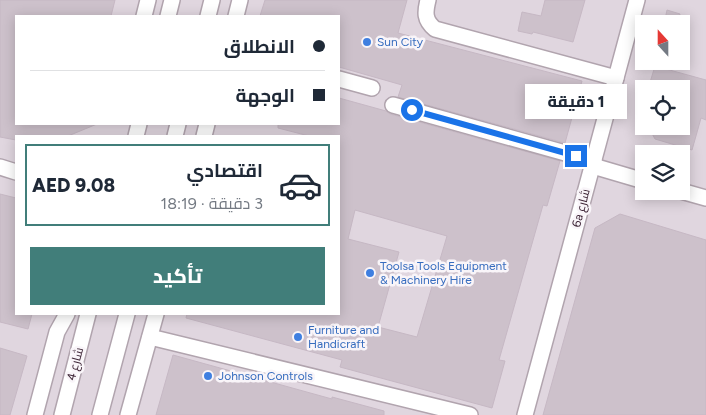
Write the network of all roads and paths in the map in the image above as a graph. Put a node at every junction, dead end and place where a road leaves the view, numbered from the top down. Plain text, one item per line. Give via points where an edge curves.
1 (148, 0) edge
2 (172, 0) edge
3 (212, 0) edge
4 (240, 0) edge
5 (428, 0) edge
6 (637, 0) edge
7 (144, 15) edge
8 (168, 15) edge
9 (208, 15) edge
10 (236, 15) edge
11 (616, 78) junction
12 (340, 79) edge
13 (372, 88) dead end
14 (393, 105) dead end
15 (594, 164) junction
16 (0, 167) edge
17 (15, 172) edge
18 (635, 178) edge
19 (690, 194) edge
20 (706, 198) edge
21 (66, 315) edge
22 (88, 315) edge
23 (127, 315) edge
24 (156, 315) edge
25 (150, 336) junction
26 (35, 415) edge
27 (62, 415) edge
28 (100, 415) edge
29 (128, 415) edge
30 (470, 415) edge
31 (525, 415) edge

1 - 7 street
2 - 8 street
3 - 9 street
4 - 10 street
5 - 11 street via 425,16 435,29
6 - 11 street, 6a شارع
11 - 15 street, 6a شارع
12 - 13 street
14 - 15 street
15 - 18 street
15 - 31 street, 6a شارع
16 - 17 street
19 - 20 street
21 - 26 street via 57,332
22 - 27 street, شارع 4
23 - 28 street
24 - 25 street
25 - 29 street
25 - 30 street

